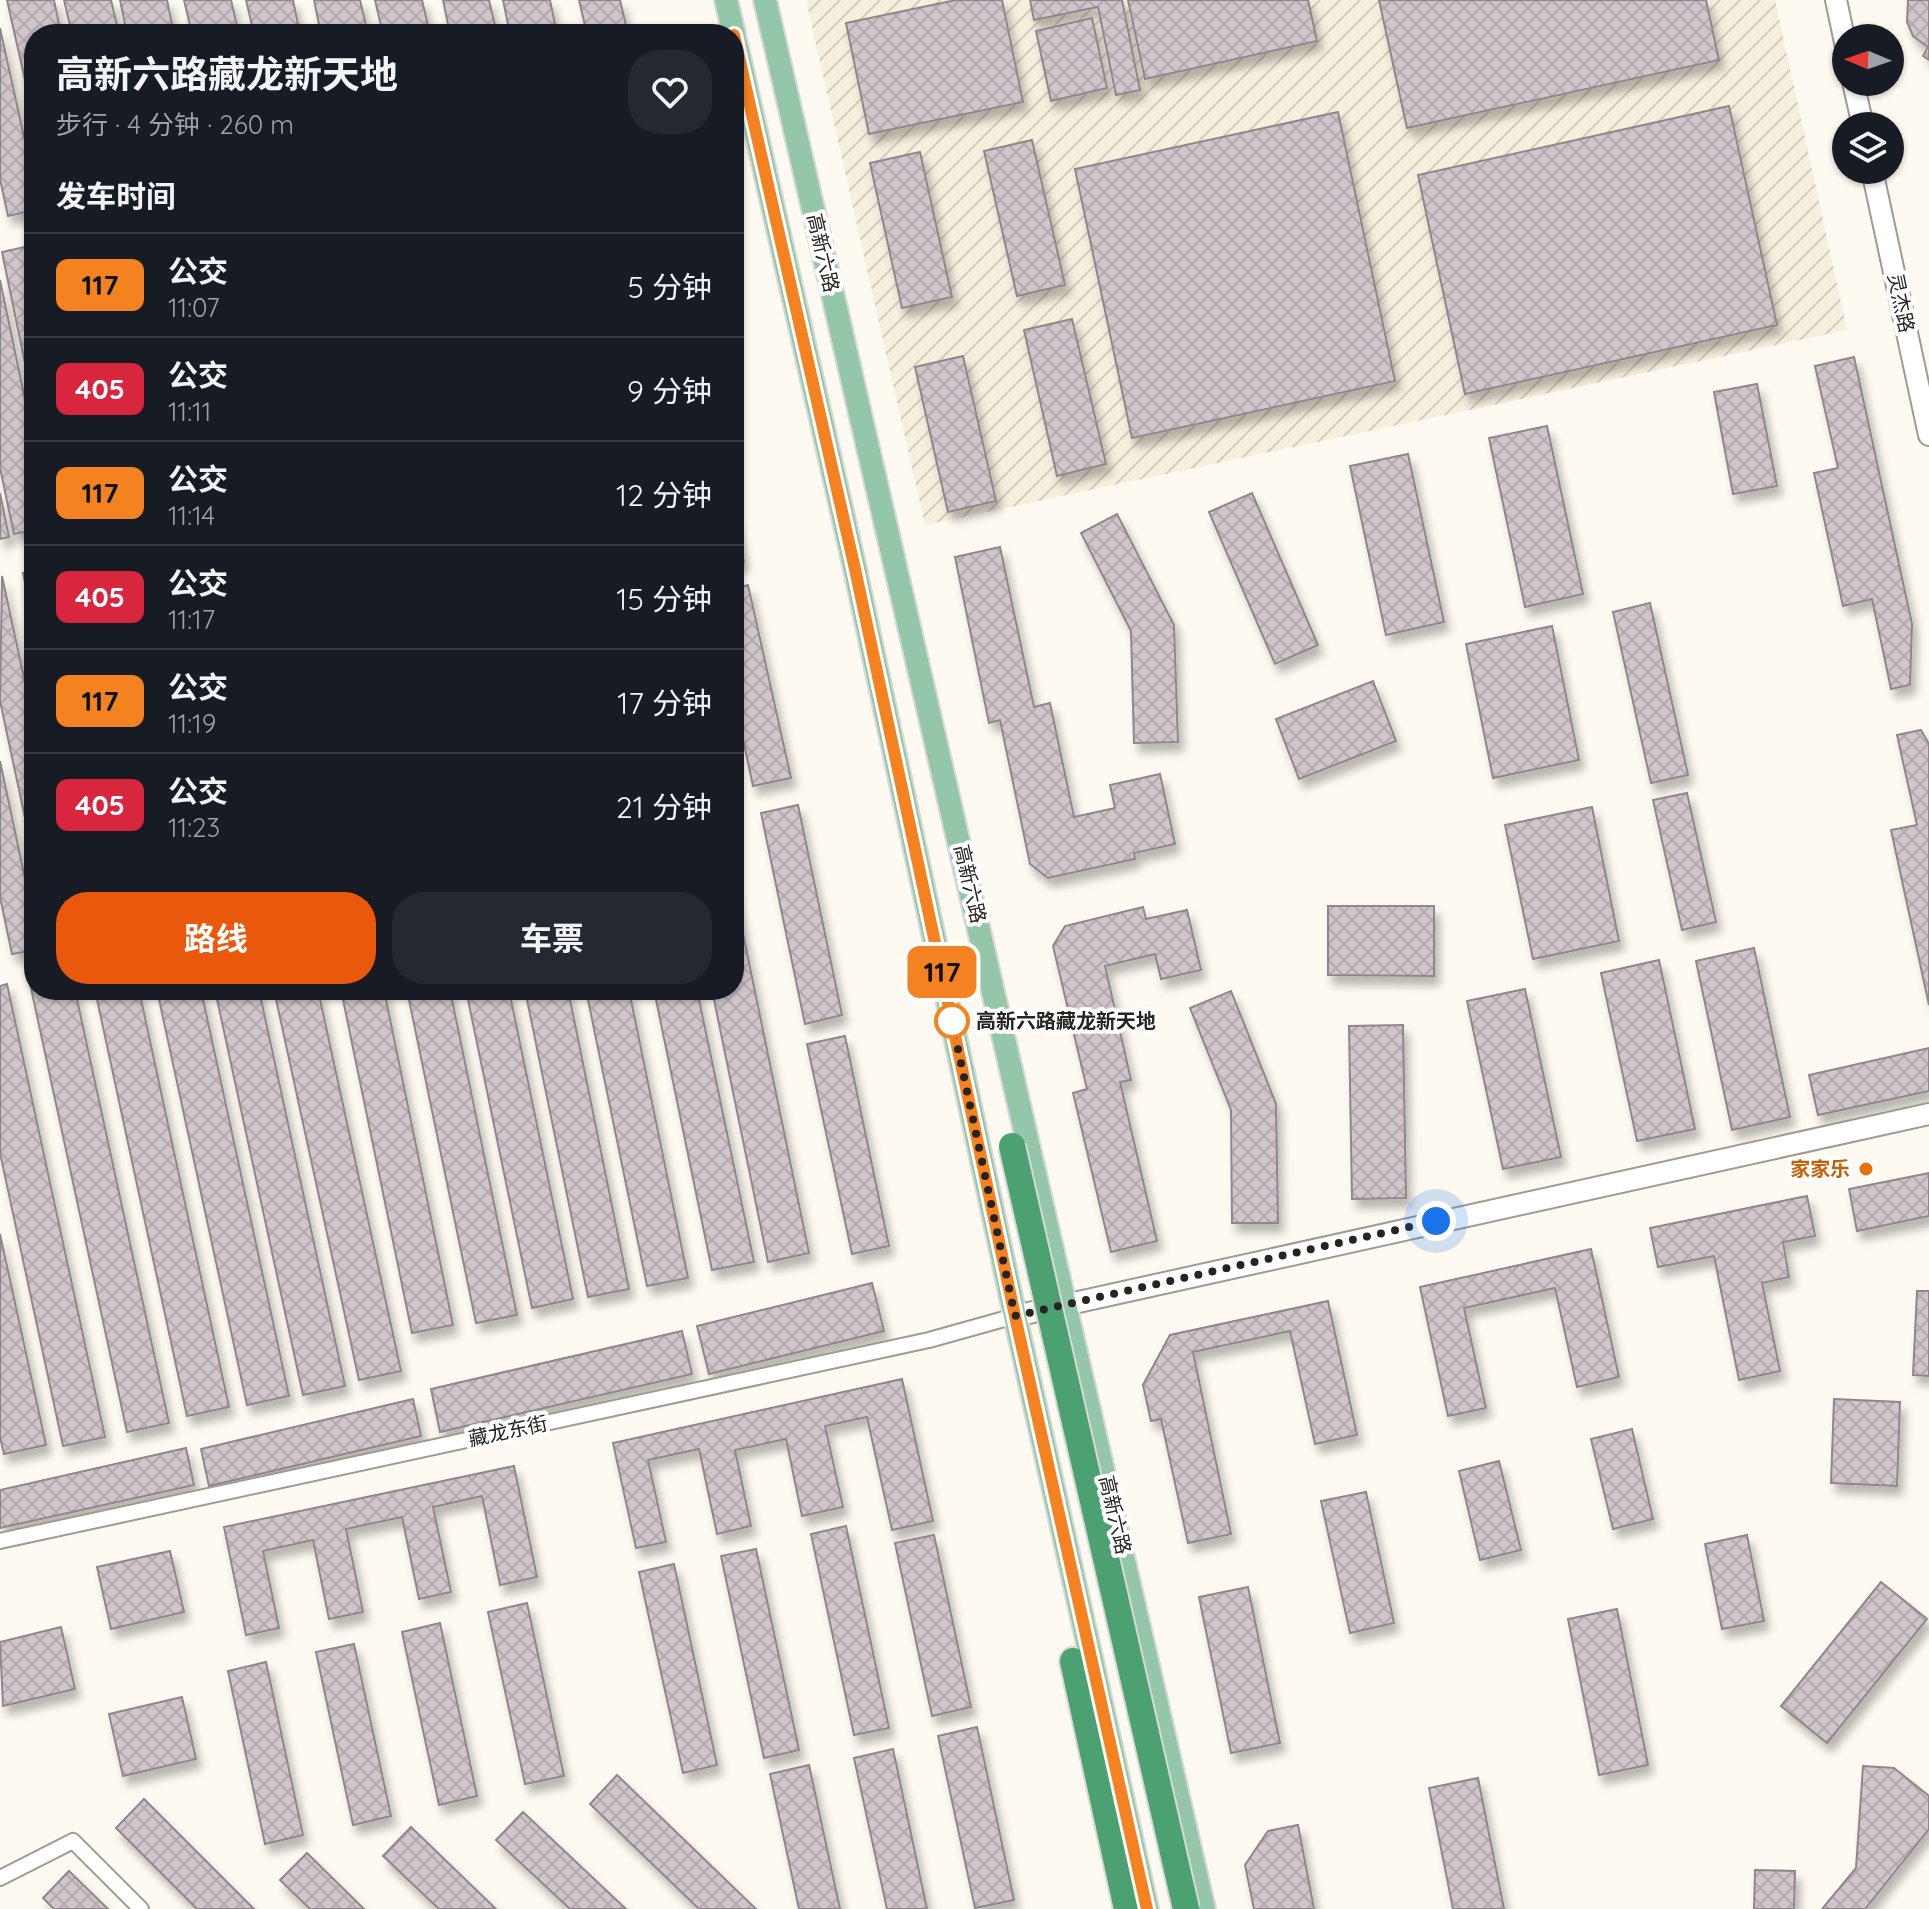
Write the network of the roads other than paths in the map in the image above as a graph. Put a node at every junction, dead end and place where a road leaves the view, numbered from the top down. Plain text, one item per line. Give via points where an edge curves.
1 (726, 0) edge
2 (765, 0) edge
3 (1836, 0) edge
4 (732, 24) edge
5 (1841, 24) edge
6 (744, 78) edge
7 (1875, 184) edge
8 (1929, 435) edge
9 (1929, 1114) edge
10 (1012, 1146) dead end
11 (1067, 1301) junction
12 (1015, 1316) junction
13 (0, 1541) edge
14 (1073, 1661) dead end
15 (1172, 1849) junction
16 (0, 1878) edge
17 (141, 1909) edge
18 (1127, 1909) edge
19 (1147, 1909) edge
20 (1186, 1909) edge
21 (1194, 1909) edge
22 (1204, 1909) edge

1 - 4 main road, 高新六路
2 - 11 main road, 高新六路
3 - 5 street
6 - 12 main road, 高新六路
7 - 8 street, 灵杰路
9 - 11 street
10 - 15 highway, bridge
11 - 12 street
11 - 22 main road, 高新六路
12 - 13 street, 藏龙东街 via 929,1340
12 - 19 main road, 高新六路
14 - 18 highway
15 - 20 highway, bridge
15 - 21 highway, bridge
16 - 17 street via 73,1841

